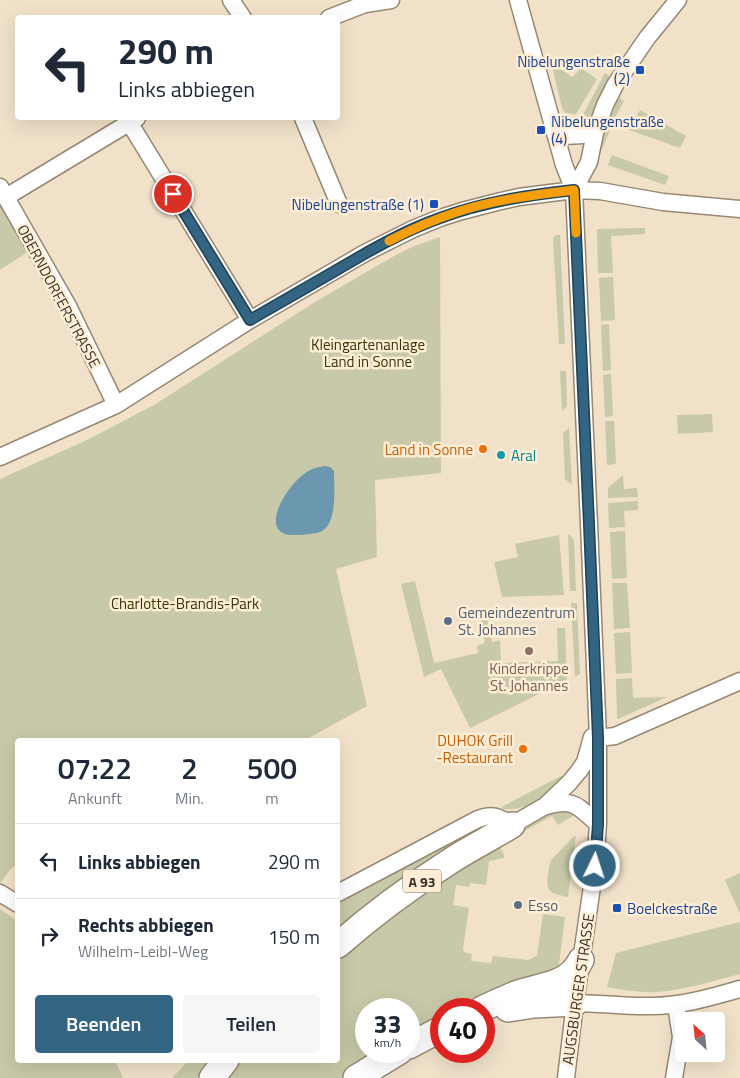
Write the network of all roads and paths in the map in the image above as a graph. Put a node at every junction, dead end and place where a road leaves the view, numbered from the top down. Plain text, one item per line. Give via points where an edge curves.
1 (232, 0) edge
2 (390, 0) edge
3 (518, 0) edge
4 (678, 0) edge
5 (241, 15) edge
6 (337, 15) edge
7 (133, 120) edge
8 (304, 120) edge
9 (595, 132) junction
10 (556, 136) junction
11 (574, 190) junction
12 (3, 192) edge
13 (339, 204) dead end
14 (740, 209) edge
15 (250, 320) junction
16 (116, 405) junction
17 (0, 458) edge
18 (740, 680) edge
19 (597, 718) junction
20 (598, 738) junction
21 (545, 806) junction
22 (598, 824) junction
23 (512, 825) junction
24 (340, 892) edge
25 (0, 893) edge
26 (15, 902) edge
27 (340, 943) edge
28 (581, 960) junction
29 (740, 989) edge
30 (495, 1003) edge
31 (575, 1003) junction
32 (676, 1005) junction
33 (495, 1012) edge
34 (224, 1063) edge
35 (380, 1063) edge
36 (212, 1078) edge
37 (356, 1078) edge
38 (566, 1078) edge
39 (674, 1078) edge

1 - 5 street
2 - 6 street via 365,4
3 - 10 street
4 - 9 street via 647,38 616,86
7 - 12 street
7 - 15 street
8 - 13 street
9 - 10 street
9 - 11 street via 589,162
10 - 11 street
11 - 14 street
11 - 15 street via 519,197 440,218 365,253
11 - 19 street, AUGSBURGER STRASSE
12 - 16 street, OBERNDORFERSTRASSE via 68,306
15 - 16 street
16 - 17 street
18 - 20 street via 615,736
19 - 20 street, AUGSBURGER STRASSE
19 - 21 street via 585,762
20 - 22 street, AUGSBURGER STRASSE
21 - 22 street via 570,803
21 - 23 street
22 - 28 street, AUGSBURGER STRASSE
23 - 24 street via 499,817 485,816
23 - 27 highway, A 93 via 411,888
25 - 26 street
28 - 30 highway via 574,972 559,982
28 - 31 street, AUGSBURGER STRASSE
29 - 32 street
31 - 32 street
31 - 33 highway
31 - 38 street, AUGSBURGER STRASSE
32 - 39 street via 681,1037
34 - 36 highway
35 - 37 highway

